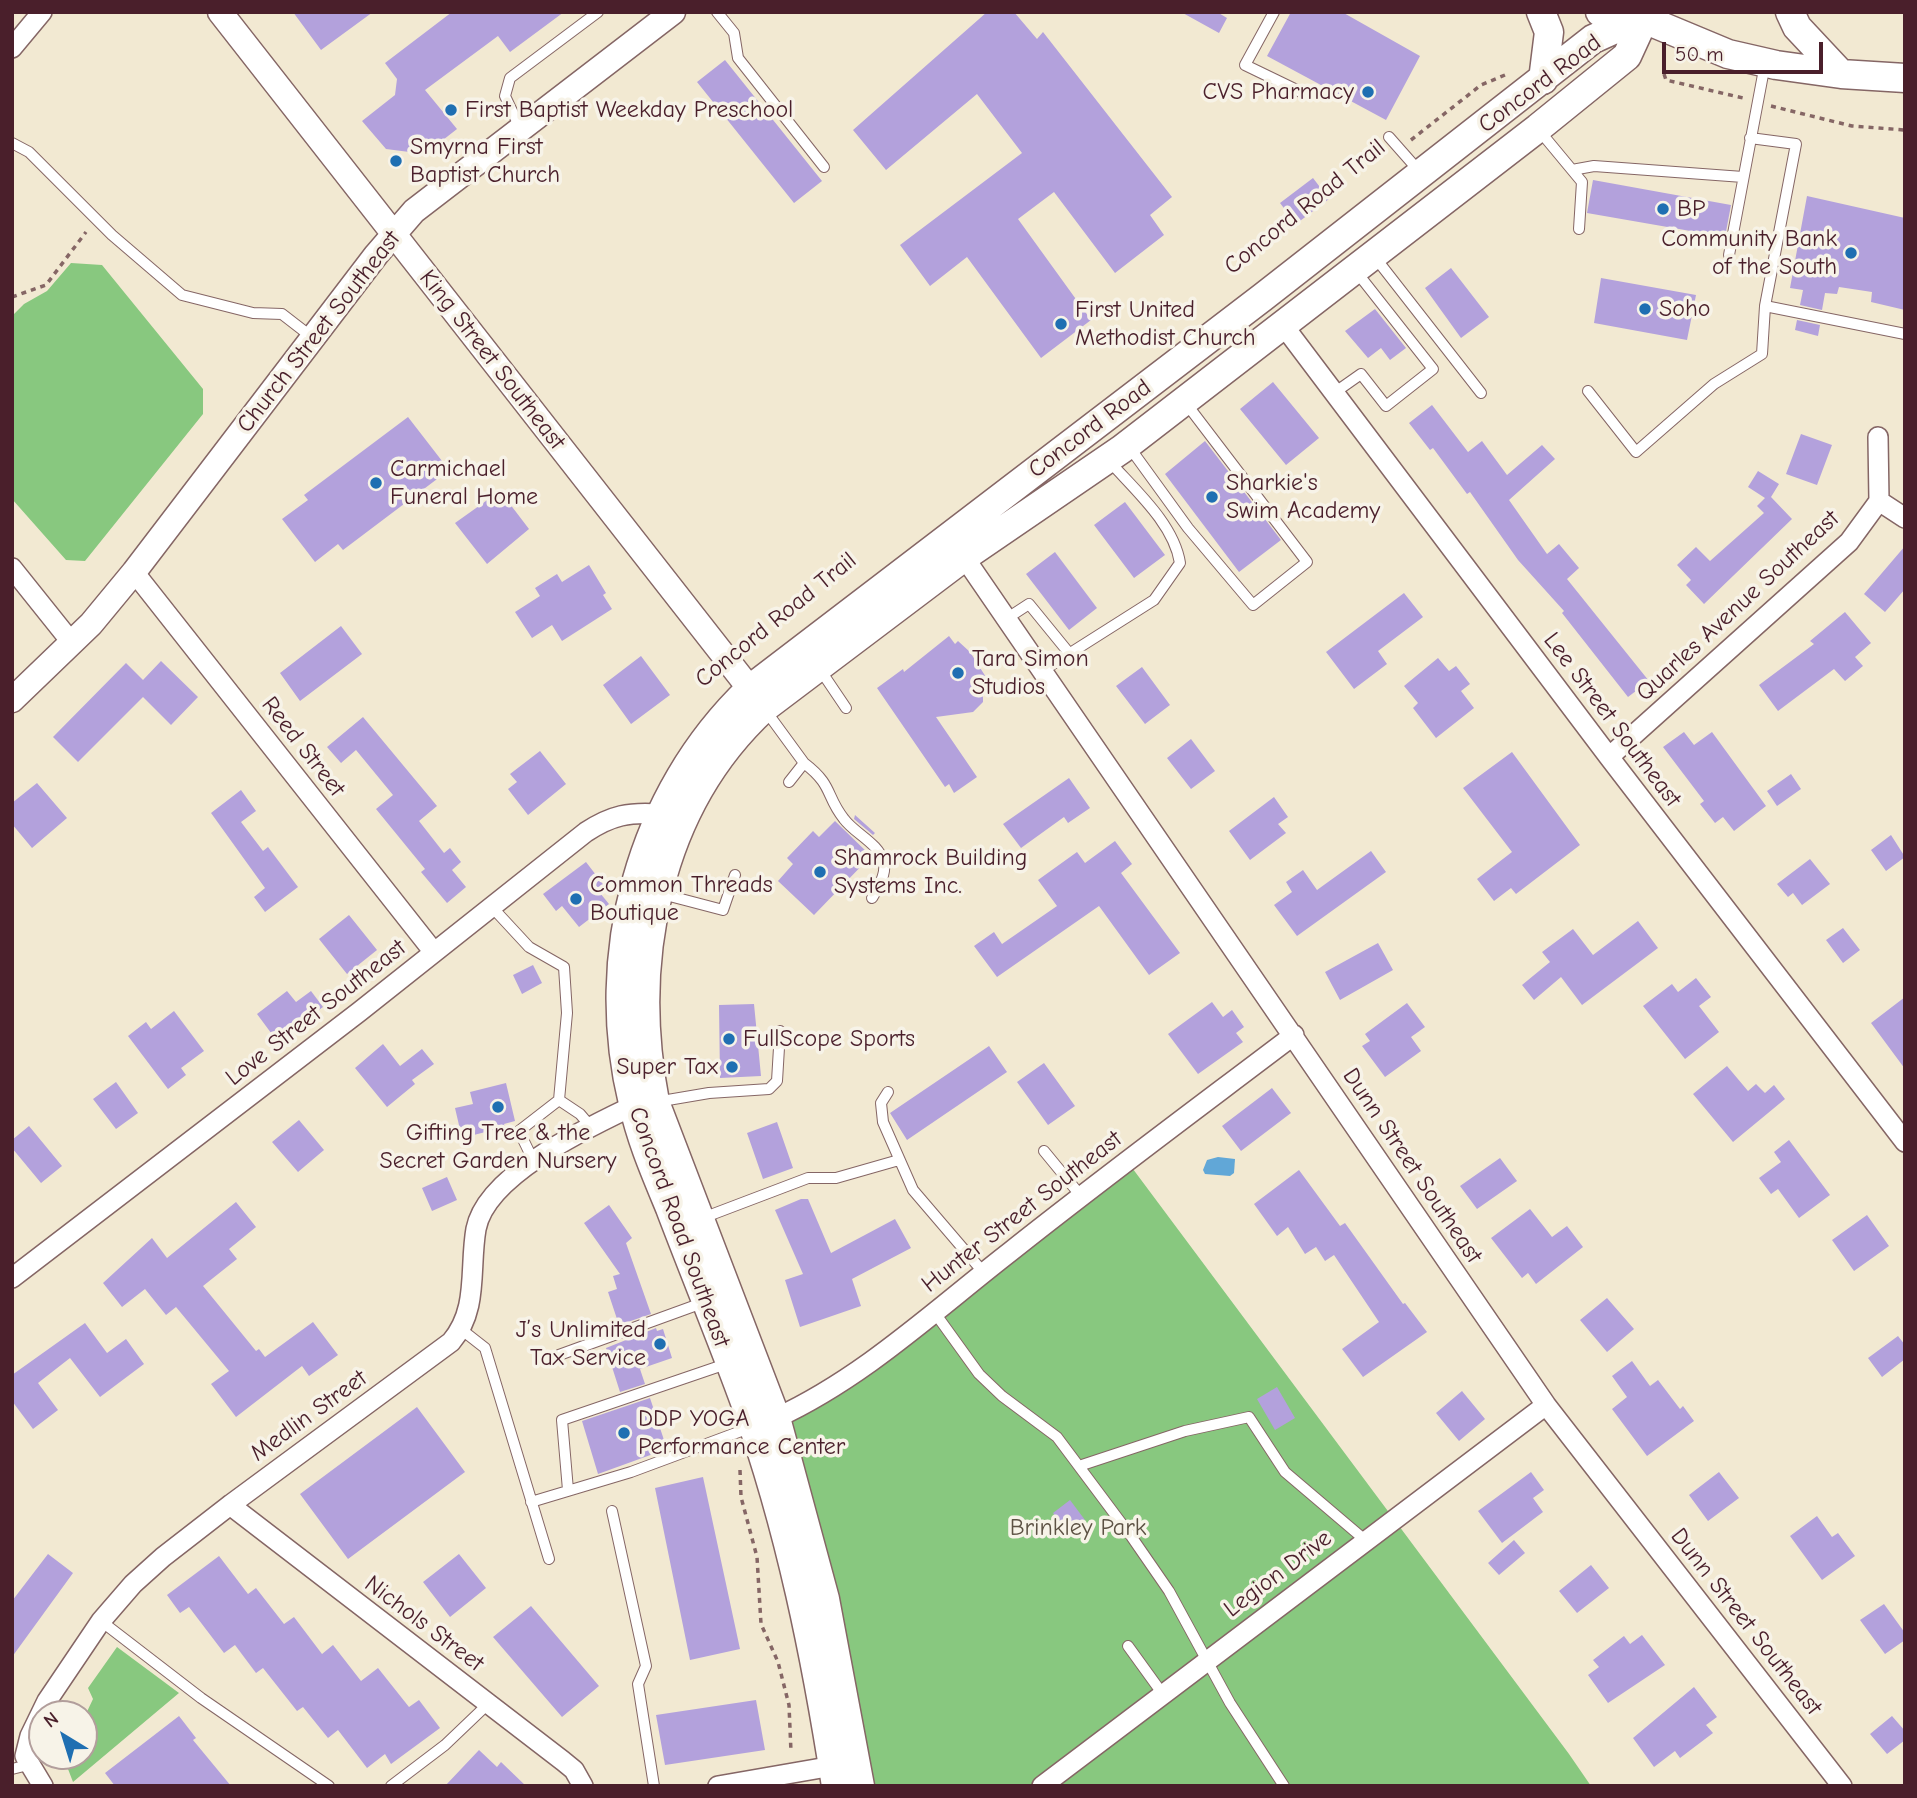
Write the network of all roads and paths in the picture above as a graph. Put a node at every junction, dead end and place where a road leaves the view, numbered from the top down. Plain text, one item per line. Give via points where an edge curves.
1 (41, 12) edge
2 (220, 12) edge
3 (598, 12) edge
4 (673, 12) edge
5 (717, 12) edge
6 (1274, 12) edge
7 (1541, 12) edge
8 (1600, 12) edge
9 (1790, 12) edge
10 (1645, 14) edge
11 (13, 47) edge
12 (1765, 63) junction
13 (1515, 70) dead end
14 (1664, 74) dead end
15 (1840, 74) junction
16 (1905, 78) edge
17 (1543, 80) junction
18 (1305, 94) dead end
19 (1758, 102) junction
20 (1538, 128) junction
21 (521, 130) junction
22 (1905, 130) edge
23 (1389, 137) dead end
24 (1750, 138) junction
25 (12, 143) edge
26 (1402, 151) junction
27 (824, 167) dead end
28 (1572, 170) junction
29 (1422, 174) junction
30 (1743, 177) junction
31 (96, 219) junction
32 (1579, 229) dead end
33 (395, 233) junction
34 (1729, 255) dead end
35 (1364, 262) junction
36 (12, 297) edge
37 (1765, 306) junction
38 (1283, 325) junction
39 (1905, 334) edge
40 (313, 338) junction
41 (1588, 391) dead end
42 (1334, 393) junction
43 (1481, 393) dead end
44 (1184, 401) junction
45 (1878, 437) dead end
46 (1117, 452) junction
47 (1879, 501) junction
48 (1905, 518) edge
49 (964, 557) junction
50 (12, 568) edge
51 (134, 572) junction
52 (1006, 619) junction
53 (72, 643) junction
54 (1069, 653) junction
55 (818, 667) junction
56 (1042, 671) junction
57 (757, 698) junction
58 (12, 699) edge
59 (846, 708) dead end
60 (1609, 757) junction
61 (804, 763) junction
62 (789, 782) dead end
63 (659, 814) junction
64 (735, 875) dead end
65 (657, 893) junction
66 (872, 898) dead end
67 (491, 906) junction
68 (433, 951) junction
69 (780, 1031) dead end
70 (1294, 1035) junction
71 (888, 1092) dead end
72 (559, 1100) junction
73 (644, 1104) junction
74 (592, 1128) junction
75 (1905, 1142) edge
76 (1044, 1151) dead end
77 (899, 1160) junction
78 (534, 1162) junction
79 (1080, 1196) junction
80 (700, 1219) junction
81 (984, 1273) junction
82 (12, 1278) edge
83 (706, 1302) junction
84 (935, 1313) junction
85 (462, 1329) junction
86 (559, 1354) dead end
87 (730, 1363) junction
88 (1546, 1405) junction
89 (754, 1426) junction
90 (1079, 1466) junction
91 (568, 1490) junction
92 (531, 1502) junction
93 (230, 1505) junction
94 (612, 1511) dead end
95 (1365, 1540) junction
96 (549, 1559) dead end
97 (101, 1621) junction
98 (1128, 1646) dead end
99 (1207, 1658) junction
100 (1162, 1693) junction
101 (489, 1703) junction
102 (792, 1762) dead end
103 (20, 1767) edge
104 (834, 1776) edge
105 (43, 1786) edge
106 (329, 1786) edge
107 (391, 1786) edge
108 (583, 1786) edge
109 (654, 1786) edge
110 (718, 1786) edge
111 (860, 1786) edge
112 (1042, 1786) edge
113 (1284, 1786) edge
114 (1842, 1786) edge

1 - 11 street
2 - 33 street, King Street Southeast
3 - 21 lane via 510,78 505,96
4 - 21 street, Church Street Southeast
5 - 27 lane via 734,33 738,58
6 - 18 lane via 1245,65
7 - 17 main road via 1549,32
8 - 10 main road
9 - 15 main road via 1797,27
10 - 12 main road via 1728,54
10 - 17 main road, Concord Road via 1593,39
10 - 20 main road, Concord Road via 1627,56
12 - 15 main road
12 - 19 lane
13 - 26 path, Concord Road Trail via 1481,85
14 - 19 path via 1666,80
15 - 16 main road
17 - 29 main road, Concord Road
19 - 22 path via 1852,126
19 - 24 lane
20 - 28 lane
20 - 35 main road, Concord Road
21 - 33 street, Church Street Southeast via 414,211
23 - 26 lane
24 - 30 lane
24 - 37 lane via 1796,144
25 - 31 lane via 29,152
26 - 29 lane
28 - 30 lane via 1594,166
28 - 32 lane via 1582,183
29 - 57 main road, Concord Road
30 - 34 lane
31 - 36 path via 46,285
31 - 40 lane via 182,295 253,313 282,314
33 - 40 street, Church Street Southeast
33 - 57 street, King Street Southeast
35 - 38 main road, Concord Road
35 - 42 lane via 1433,369 1386,406 1361,374
35 - 43 lane
37 - 39 lane
37 - 41 lane via 1762,354 1714,384 1636,452
38 - 42 street, Lee Street Southeast
38 - 44 main road, Concord Road
40 - 51 street, Church Street Southeast
42 - 60 street, Lee Street Southeast
44 - 46 main road, Concord Road
44 - 46 lane via 1307,562 1253,606
45 - 47 street
46 - 49 main road, Concord Road
46 - 54 lane via 1178,546 1180,562 1154,600
47 - 48 street
47 - 60 street, Quarles Avenue Southeast via 1849,542
49 - 52 street, Dunn Street Southeast
49 - 55 main road, Concord Road
50 - 53 street
51 - 53 street, Church Street Southeast
51 - 68 street, Reed Street
52 - 54 lane via 1030,604
52 - 56 street, Dunn Street Southeast
53 - 58 street, Church Street Southeast
54 - 56 lane
55 - 57 main road, Concord Road
55 - 59 lane
56 - 70 street, Dunn Street Southeast
57 - 61 lane
57 - 63 main road, Concord Road Southeast via 724,714 694,753
57 - 65 main road, Concord Road Southeast via 677,828
60 - 75 street, Lee Street Southeast
61 - 62 lane
61 - 66 lane via 823,778 844,820 884,862
63 - 67 street, Love Street Southeast via 630,812 609,817
63 - 73 main road, Concord Road Southeast via 637,872 625,933 622,990 623,1037
64 - 65 lane via 723,910
65 - 73 main road, Concord Road Southeast via 644,1007
67 - 68 street, Love Street Southeast
67 - 72 lane via 529,947 564,967 567,1013
68 - 82 street, Love Street Southeast
69 - 73 lane via 777,1081 769,1089
70 - 79 street, Hunter Street Southeast
70 - 88 street, Dunn Street Southeast
71 - 77 lane via 880,1111
72 - 74 lane
72 - 78 lane via 519,1131
73 - 74 street
73 - 80 main road, Concord Road Southeast
73 - 83 main road, Concord Road Southeast
74 - 78 street
76 - 79 lane
77 - 80 lane via 836,1178 808,1178
77 - 81 lane via 918,1197
78 - 85 street via 511,1177 485,1207 476,1228 470,1305
79 - 81 street, Hunter Street Southeast
80 - 89 main road, Concord Road Southeast
81 - 84 street, Hunter Street Southeast
83 - 86 lane
83 - 87 main road, Concord Road Southeast
84 - 89 street, Hunter Street Southeast via 832,1390
84 - 90 lane via 979,1374 1057,1437
85 - 92 lane via 485,1348
85 - 93 street, Medlin Street via 434,1355
87 - 89 main road, Concord Road Southeast
87 - 91 lane via 562,1420
88 - 95 street, Legion Drive
88 - 114 street, Dunn Street Southeast
89 - 91 lane
89 - 102 path via 739,1451 741,1497 757,1557 761,1624 778,1662 789,1705
89 - 104 main road, Concord Road Southeast via 797,1583
89 - 111 main road, Concord Road Southeast via 825,1599
90 - 95 lane via 1185,1431 1249,1417 1285,1472
90 - 99 lane via 1157,1572
91 - 92 lane
92 - 96 lane
93 - 97 street, Medlin Street via 163,1557
93 - 101 street, Nichols Street
94 - 109 lane via 646,1666 638,1684
95 - 99 street, Legion Drive
97 - 103 street, Medlin Street via 38,1717
97 - 106 lane via 201,1698
98 - 100 lane
99 - 100 street, Legion Drive
99 - 113 lane via 1242,1723
100 - 112 street, Legion Drive
101 - 107 lane via 445,1745
101 - 108 street, Nichols Street via 574,1770
103 - 105 street, Medlin Street
104 - 110 street

